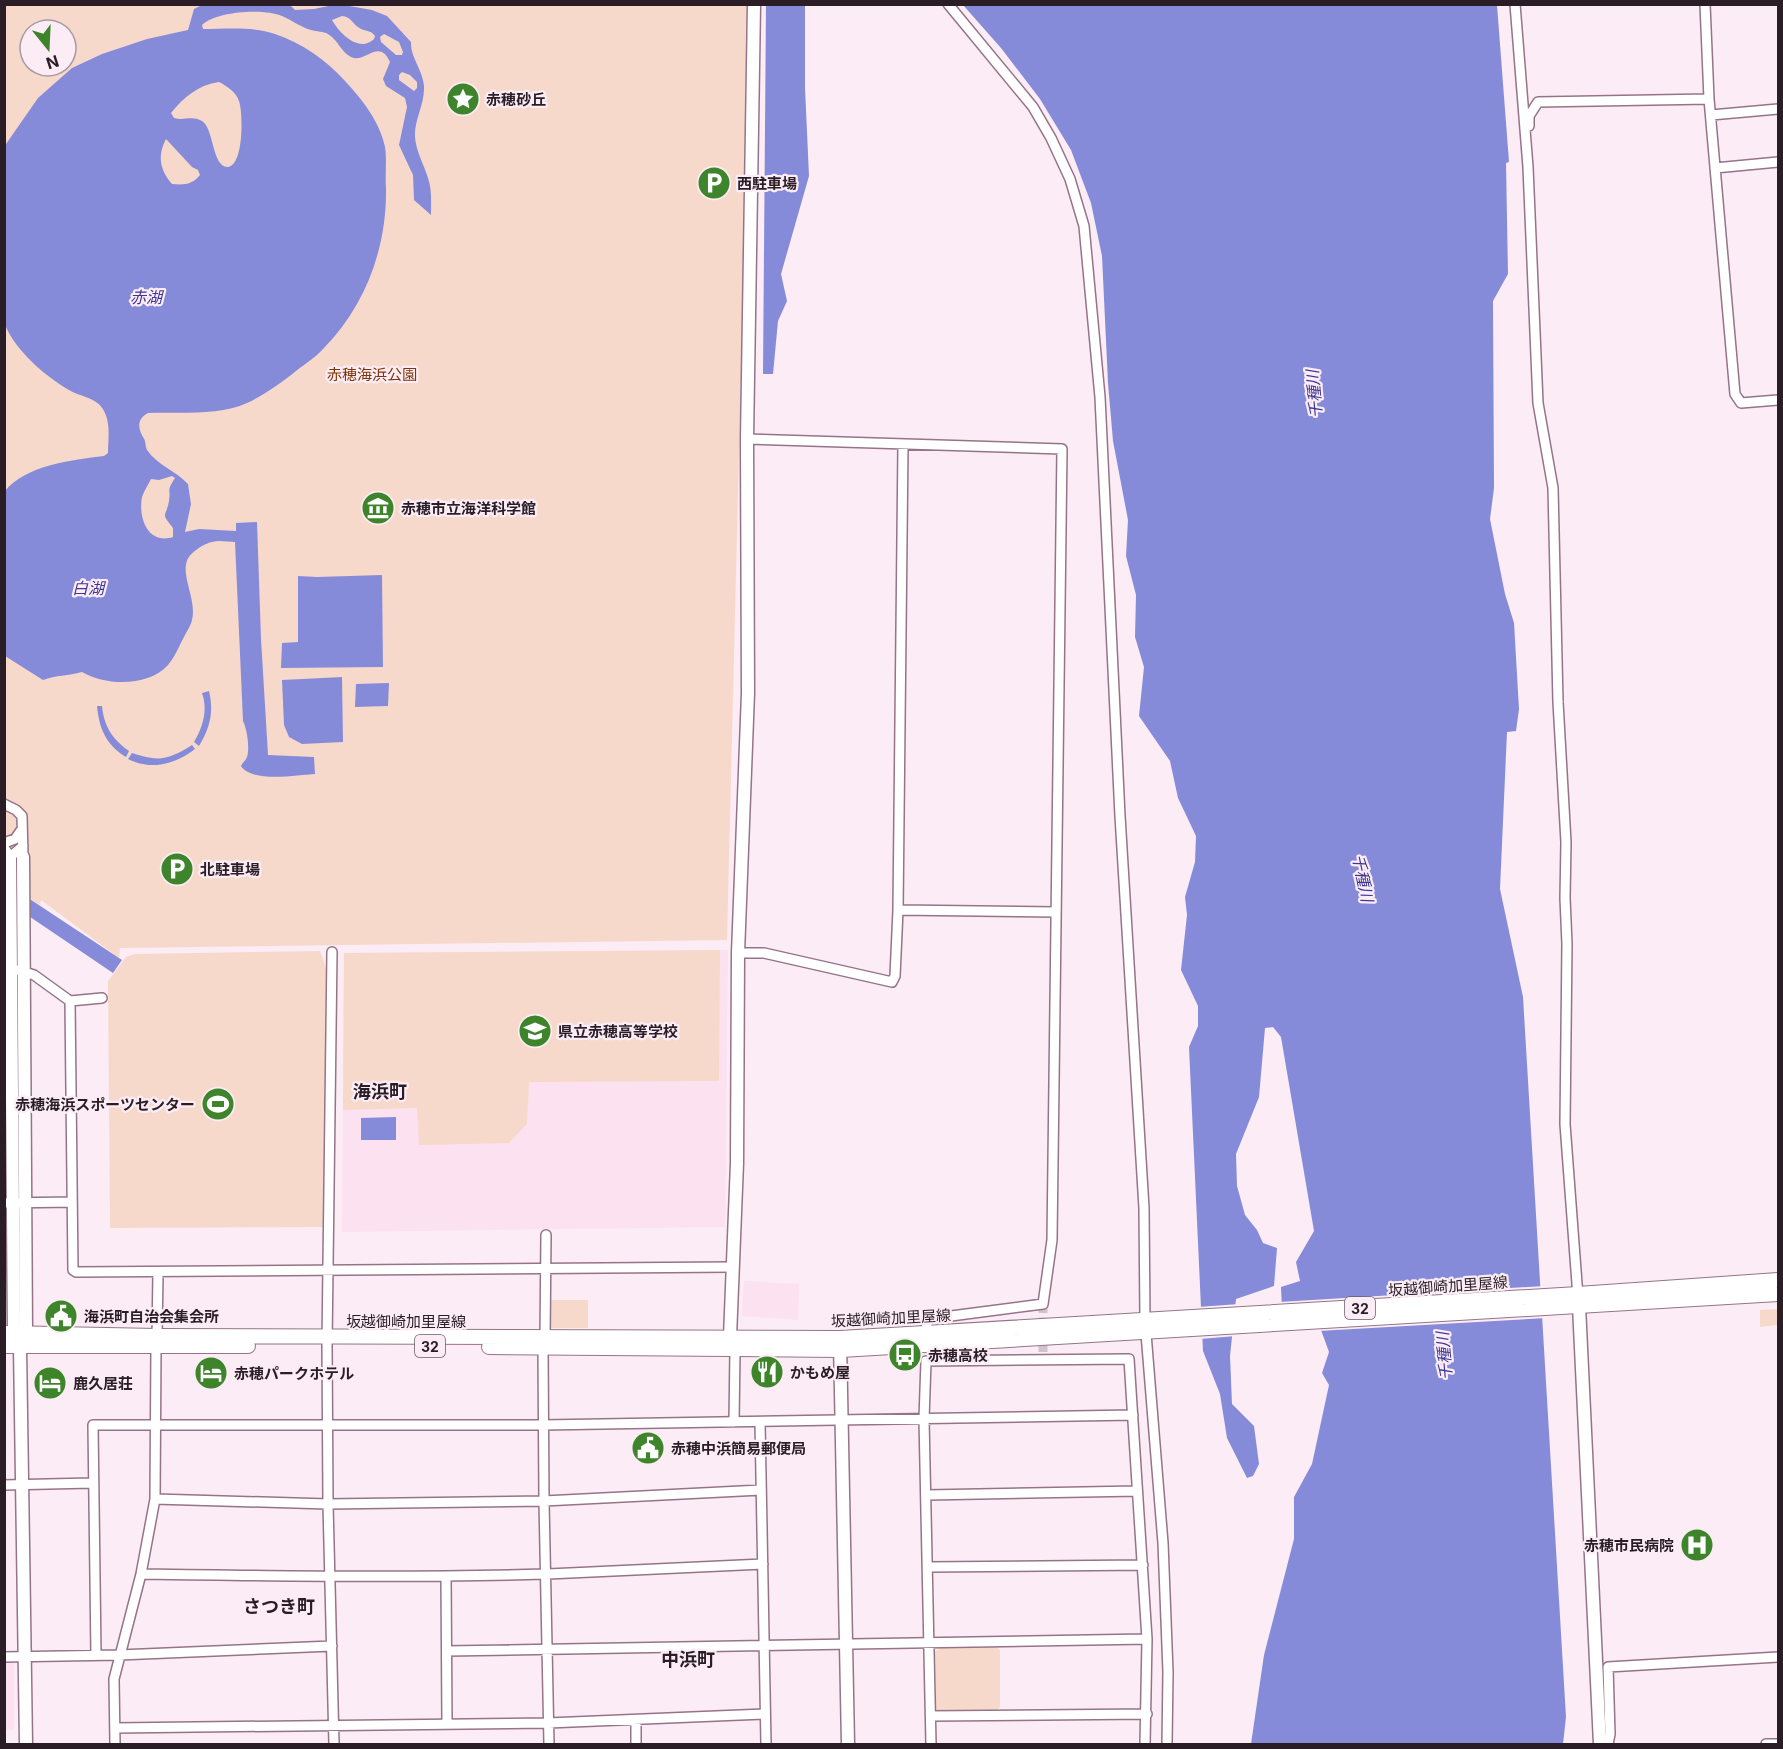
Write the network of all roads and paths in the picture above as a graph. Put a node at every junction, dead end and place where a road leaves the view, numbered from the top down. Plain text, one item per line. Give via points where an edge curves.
1 (754, 4) edge
2 (948, 4) edge
3 (1515, 4) edge
4 (1705, 4) edge
5 (1708, 99) junction
6 (1779, 109) edge
7 (1711, 115) junction
8 (1779, 162) edge
9 (1528, 167) junction
10 (1715, 168) junction
11 (1779, 400) edge
12 (747, 440) junction
13 (903, 445) junction
14 (4, 804) edge
15 (23, 827) junction
16 (13, 850) edge
17 (898, 910) junction
18 (1056, 912) junction
19 (332, 951) dead end
20 (738, 953) junction
21 (18, 970) junction
22 (102, 998) dead end
23 (70, 1001) junction
24 (14, 1013) edge
25 (72, 1202) junction
26 (14, 1203) edge
27 (546, 1235) dead end
28 (732, 1267) junction
29 (546, 1268) junction
30 (329, 1271) junction
31 (158, 1273) junction
32 (1779, 1280) edge
33 (1779, 1294) edge
34 (1573, 1300) junction
35 (1149, 1325) junction
36 (15, 1333) edge
37 (925, 1339) junction
38 (327, 1341) junction
39 (156, 1342) junction
40 (544, 1344) junction
41 (733, 1344) junction
42 (840, 1344) junction
43 (4, 1346) edge
44 (20, 1347) junction
45 (926, 1361) junction
46 (1132, 1415) junction
47 (924, 1419) junction
48 (843, 1420) junction
49 (734, 1422) junction
50 (760, 1422) junction
51 (157, 1425) junction
52 (543, 1425) junction
53 (328, 1426) junction
54 (93, 1483) junction
55 (4, 1485) edge
56 (23, 1485) junction
57 (761, 1490) junction
58 (1137, 1491) junction
59 (927, 1495) junction
60 (155, 1499) junction
61 (543, 1501) junction
62 (328, 1504) junction
63 (763, 1564) junction
64 (1143, 1565) junction
65 (928, 1567) junction
66 (141, 1574) junction
67 (546, 1574) junction
68 (446, 1576) junction
69 (330, 1577) junction
70 (1147, 1639) junction
71 (847, 1643) junction
72 (929, 1643) junction
73 (764, 1644) junction
74 (332, 1646) junction
75 (547, 1648) junction
76 (447, 1651) junction
77 (96, 1655) junction
78 (119, 1655) junction
79 (4, 1657) edge
80 (25, 1657) junction
81 (1779, 1657) edge
82 (1609, 1704) junction
83 (765, 1714) junction
84 (1147, 1714) junction
85 (931, 1716) junction
86 (636, 1720) junction
87 (447, 1723) junction
88 (548, 1723) junction
89 (334, 1725) junction
90 (115, 1728) junction
91 (26, 1744) edge
92 (115, 1744) edge
93 (334, 1744) edge
94 (549, 1744) edge
95 (636, 1744) edge
96 (766, 1744) edge
97 (848, 1744) edge
98 (931, 1744) edge
99 (1145, 1744) edge
100 (1167, 1744) edge
101 (1600, 1744) edge
102 (1608, 1744) edge
103 (1615, 1744) edge
104 (1766, 1744) edge
105 (1779, 1744) edge

1 - 12 street
2 - 35 street via 1033,107 1070,179 1084,226 1100,397
3 - 9 street
4 - 5 street
5 - 7 street
5 - 9 street via 1538,102 1529,116
6 - 7 street
7 - 10 street
8 - 10 street
9 - 34 street via 1538,403 1553,488 1566,842 1566,1124
10 - 11 street via 1735,394 1740,403
12 - 13 street
12 - 20 street via 748,693
13 - 17 street
13 - 18 street via 1062,449
14 - 15 street via 20,813
15 - 16 street
15 - 16 street
16 - 21 street via 10,910
16 - 21 street via 23,891
17 - 18 street
17 - 20 street via 892,981 764,953
18 - 37 street via 1052,1240 1042,1304 928,1319
19 - 30 street
20 - 28 street via 737,1163
21 - 23 street via 34,975
21 - 24 street
22 - 23 street
23 - 25 street
24 - 26 street
25 - 26 street
25 - 31 street via 73,1270
26 - 36 street
27 - 29 street
28 - 29 street
28 - 41 street
29 - 30 street
29 - 40 street
30 - 31 street
30 - 38 street
31 - 39 street
32 - 34 main road, 坂越御崎加里屋線 / 32
33 - 34 main road, 坂越御崎加里屋線 / 32
34 - 35 main road, 坂越御崎加里屋線 / 32
34 - 101 street
35 - 37 main road, 坂越御崎加里屋線 / 32
35 - 100 street via 1164,1554
36 - 39 main road, 坂越御崎加里屋線 / 32
36 - 44 street
37 - 42 main road, 坂越御崎加里屋線 / 32
37 - 45 street
38 - 39 main road, 坂越御崎加里屋線 / 32
38 - 40 main road, 坂越御崎加里屋線 / 32
38 - 53 street
39 - 44 main road, 坂越御崎加里屋線 / 32
39 - 51 street
40 - 41 main road, 坂越御崎加里屋線 / 32
40 - 52 street
41 - 42 main road, 坂越御崎加里屋線 / 32
41 - 49 street
42 - 48 street
43 - 44 main road, 坂越御崎加里屋線 / 32
44 - 56 street
45 - 46 street via 1043,1356 1129,1359
45 - 47 street
46 - 47 street
46 - 58 street
47 - 48 street
47 - 59 street
48 - 50 street
48 - 71 street
49 - 50 street
49 - 52 street
50 - 57 street
51 - 53 street
51 - 54 street via 93,1425
51 - 60 street
52 - 53 street
52 - 61 street
53 - 62 street
54 - 56 street
54 - 77 street
55 - 56 street
56 - 80 street
57 - 61 street
57 - 63 street
58 - 59 street
58 - 64 street
59 - 65 street
60 - 62 street
60 - 66 street
61 - 62 street
61 - 67 street
62 - 69 street
63 - 67 street
63 - 73 street
64 - 65 street
64 - 70 street
65 - 72 street
66 - 69 street
66 - 78 street
67 - 68 street
67 - 75 street
68 - 69 street
68 - 76 street
69 - 74 street
70 - 72 street
70 - 84 street
71 - 72 street
71 - 73 street
71 - 97 street
72 - 85 street
73 - 75 street
73 - 83 street
74 - 78 street
74 - 89 street
75 - 76 street
75 - 88 street
76 - 87 street
77 - 78 street
77 - 80 street
78 - 90 street via 114,1679
79 - 80 street
80 - 91 street
81 - 82 street via 1608,1666
82 - 102 street
82 - 103 street via 1613,1707
83 - 86 street
83 - 96 street
84 - 85 street
84 - 99 street
85 - 98 street
86 - 88 street
86 - 95 street
87 - 88 street
87 - 89 street
88 - 94 street
89 - 90 street
89 - 93 street
90 - 92 street
104 - 105 street

